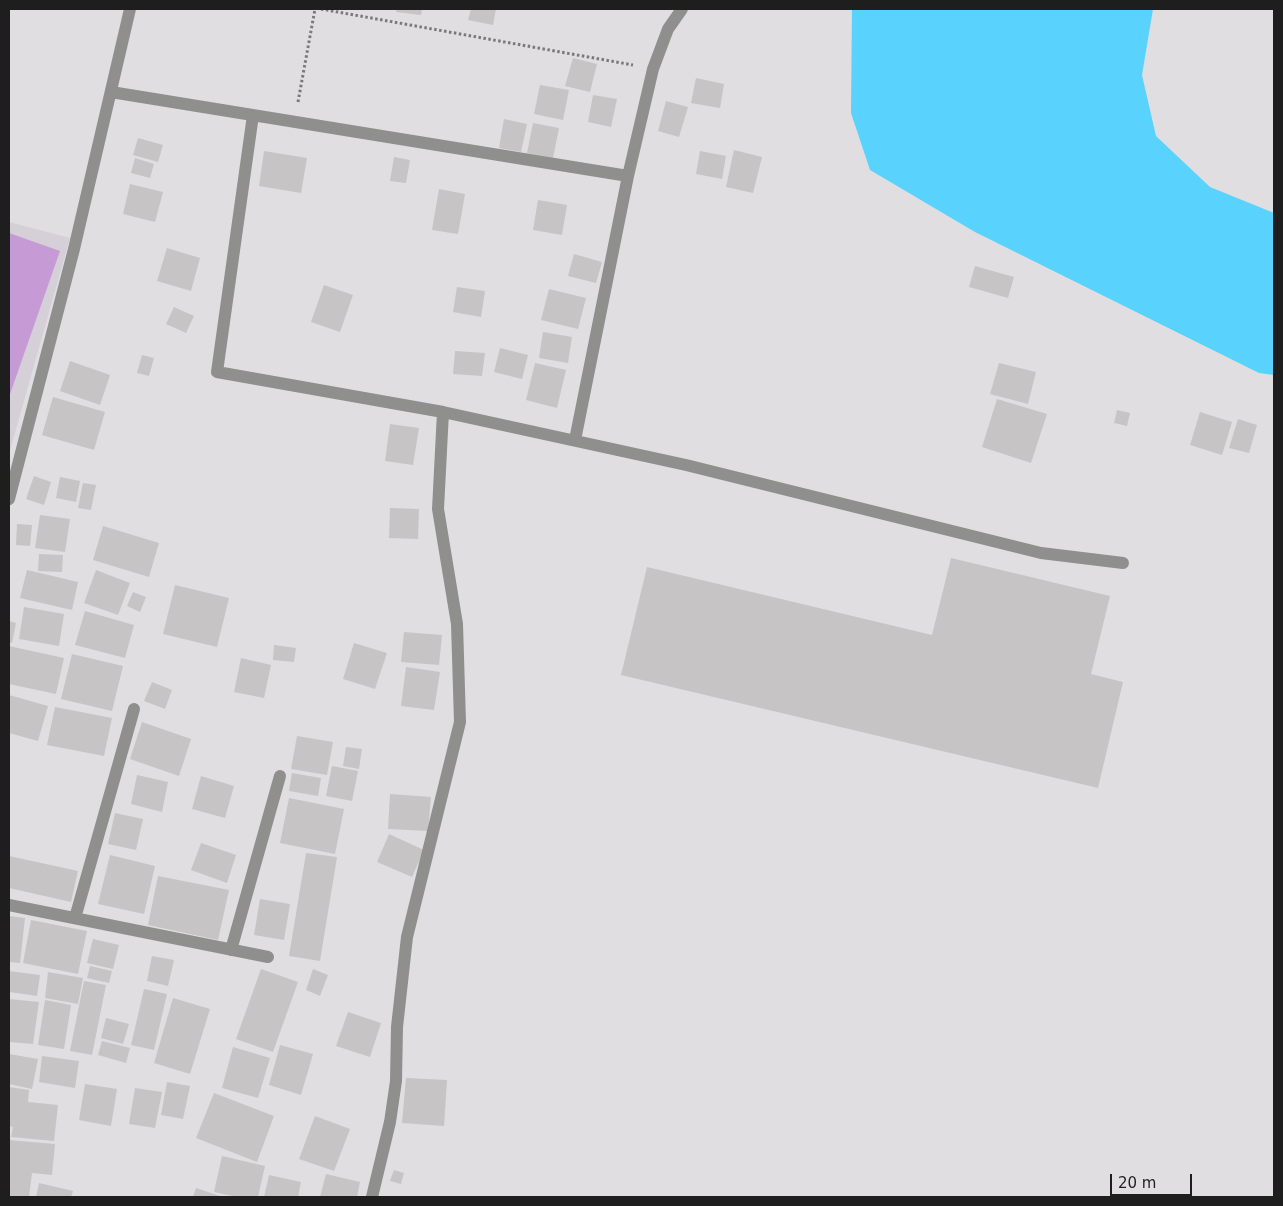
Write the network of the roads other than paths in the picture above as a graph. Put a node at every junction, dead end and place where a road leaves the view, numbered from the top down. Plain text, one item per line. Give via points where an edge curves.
1 (130, 9) edge
2 (682, 9) edge
3 (111, 92) junction
4 (253, 115) junction
5 (628, 176) junction
6 (443, 412) junction
7 (575, 440) junction
8 (9, 498) edge
9 (1123, 563) dead end
10 (134, 709) dead end
11 (280, 776) dead end
12 (9, 905) edge
13 (75, 918) junction
14 (231, 950) junction
15 (268, 957) dead end
16 (372, 1197) edge

1 - 3 street
2 - 5 street via 668,29 653,69
3 - 4 street
3 - 8 street
4 - 5 street
4 - 6 street via 217,372
5 - 7 street
6 - 7 street
6 - 16 street via 438,509 457,624 460,722 407,937 397,1027 396,1081
7 - 9 street via 1041,553
10 - 13 street
11 - 14 street
12 - 13 street
13 - 14 street
14 - 15 street

